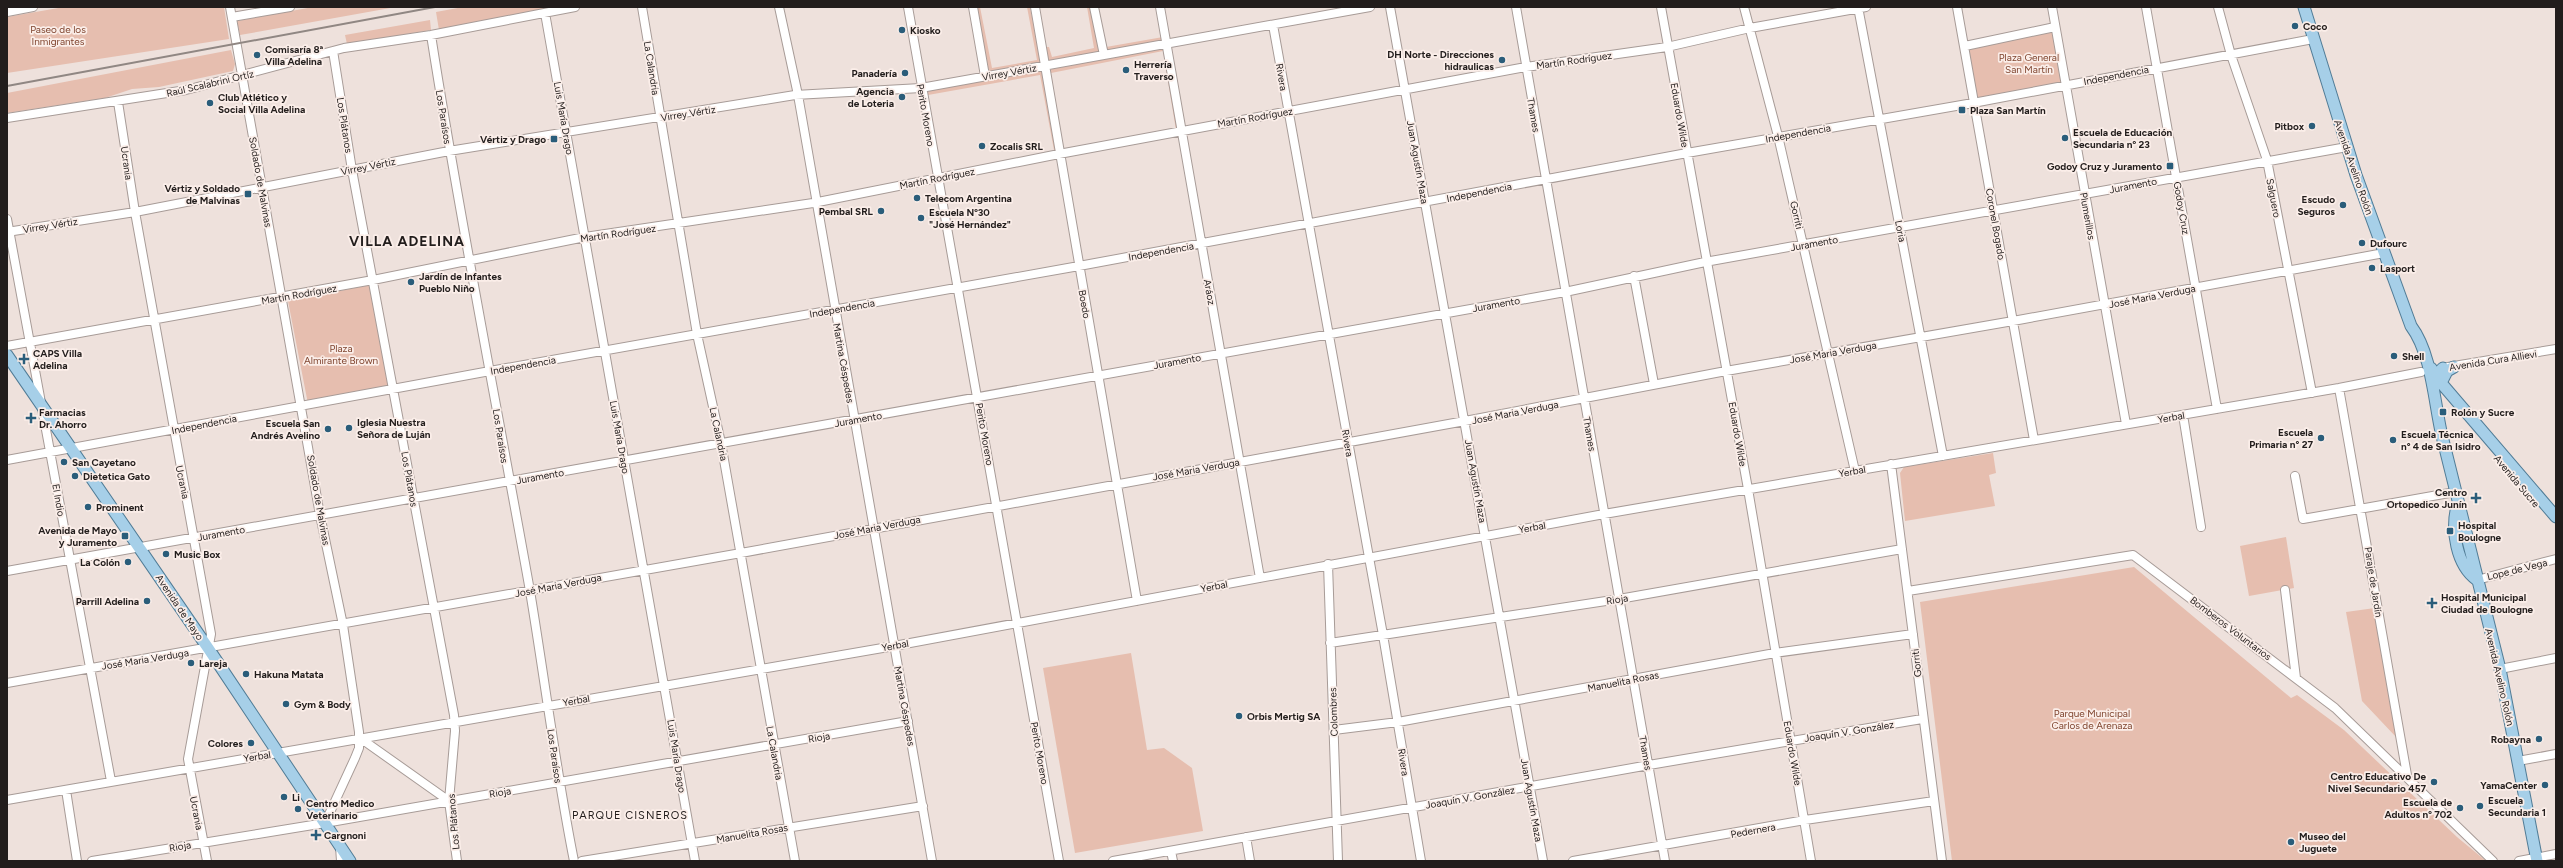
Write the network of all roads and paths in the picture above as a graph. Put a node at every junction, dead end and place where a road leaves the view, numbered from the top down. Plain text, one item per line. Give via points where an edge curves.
1 (33, 7) edge
2 (230, 7) edge
3 (290, 7) edge
4 (575, 7) edge
5 (642, 7) edge
6 (779, 7) edge
7 (908, 7) edge
8 (973, 7) edge
9 (1034, 7) edge
10 (1094, 7) edge
11 (1160, 7) edge
12 (1370, 7) edge
13 (1390, 7) edge
14 (1516, 7) edge
15 (1661, 7) edge
16 (1744, 7) edge
17 (1861, 7) edge
18 (1957, 7) edge
19 (2052, 7) edge
20 (2146, 7) edge
21 (2218, 7) edge
22 (2304, 7) edge
23 (7, 12) edge
24 (545, 13) junction
25 (232, 17) junction
26 (1273, 26) junction
27 (2055, 27) junction
28 (1750, 28) junction
29 (430, 35) junction
30 (2313, 39) junction
31 (1167, 44) junction
32 (1965, 46) junction
33 (1667, 47) junction
34 (333, 51) junction
35 (1104, 55) junction
36 (2231, 55) junction
37 (1045, 66) junction
38 (1526, 68) junction
39 (2158, 68) junction
40 (243, 76) junction
41 (985, 76) junction
42 (2065, 85) junction
43 (921, 88) junction
44 (1405, 90) junction
45 (798, 95) junction
46 (118, 102) junction
47 (1973, 103) junction
48 (1288, 111) junction
49 (7, 118) edge
50 (660, 118) junction
51 (1879, 118) junction
52 (1182, 131) junction
53 (566, 132) junction
54 (1778, 136) junction
55 (2347, 147) junction
56 (449, 151) junction
57 (1687, 153) junction
58 (1059, 154) junction
59 (2267, 160) junction
60 (352, 170) junction
61 (2176, 176) junction
62 (938, 178) junction
63 (1546, 180) junction
64 (262, 187) junction
65 (2084, 194) junction
66 (817, 202) junction
67 (1425, 202) junction
68 (1994, 211) junction
69 (135, 212) junction
70 (7, 219) edge
71 (678, 224) junction
72 (1309, 224) junction
73 (1900, 228) junction
74 (8, 232) edge
75 (585, 237) junction
76 (1201, 244) junction
77 (1803, 244) junction
78 (2384, 253) junction
79 (469, 260) junction
80 (1705, 262) junction
81 (1079, 266) junction
82 (2288, 271) junction
83 (1634, 276) junction
84 (373, 280) junction
85 (959, 287) junction
86 (2197, 287) junction
87 (1566, 292) junction
88 (283, 297) junction
89 (2104, 305) junction
90 (834, 309) junction
91 (1445, 313) junction
92 (153, 318) junction
93 (2013, 322) junction
94 (2411, 326) junction
95 (697, 334) junction
96 (1329, 334) junction
97 (1920, 338) junction
98 (29, 342) junction
99 (7, 346) edge
100 (605, 350) junction
101 (2556, 350) edge
102 (1827, 353) junction
103 (1220, 354) junction
104 (7, 355) edge
105 (2425, 364) junction
106 (2449, 367) junction
107 (490, 371) junction
108 (1726, 371) junction
109 (1098, 376) junction
110 (2440, 381) junction
111 (1654, 384) junction
112 (2339, 388) junction
113 (394, 389) junction
114 (2312, 393) junction
115 (979, 397) junction
116 (1584, 398) junction
117 (2453, 404) junction
118 (302, 406) junction
119 (2438, 406) junction
120 (2217, 409) junction
121 (44, 410) junction
122 (2183, 415) junction
123 (855, 419) junction
124 (1465, 421) junction
125 (2126, 424) junction
126 (2439, 424) junction
127 (173, 430) junction
128 (2034, 440) junction
129 (722, 443) junction
130 (1348, 443) junction
131 (72, 449) junction
132 (50, 452) junction
133 (1943, 456) junction
134 (7, 460) edge
135 (625, 460) junction
136 (1240, 461) junction
137 (1891, 464) junction
138 (1855, 471) junction
139 (2295, 476) dead end
140 (509, 481) junction
141 (1117, 484) junction
142 (1748, 489) junction
143 (2456, 492) junction
144 (413, 498) junction
145 (997, 505) junction
146 (2362, 510) junction
147 (1604, 514) junction
148 (320, 515) junction
149 (2556, 518) edge
150 (2556, 526) edge
151 (2202, 527) dead end
152 (874, 528) junction
153 (1486, 535) junction
154 (195, 538) junction
155 (139, 547) junction
156 (1902, 549) junction
157 (741, 553) junction
158 (1369, 556) junction
159 (69, 559) junction
160 (2556, 559) edge
161 (1328, 564) junction
162 (644, 569) junction
163 (7, 571) edge
164 (1762, 572) junction
165 (1260, 578) junction
166 (2477, 580) junction
167 (529, 590) junction
168 (2285, 590) dead end
169 (1908, 591) junction
170 (1619, 599) junction
171 (1137, 601) junction
172 (435, 608) junction
173 (1499, 617) junction
174 (1018, 622) junction
175 (343, 624) junction
176 (1913, 634) junction
177 (1383, 635) junction
178 (1330, 643) junction
179 (894, 646) junction
180 (208, 648) junction
181 (1775, 653) junction
182 (2556, 658) edge
183 (89, 668) junction
184 (761, 668) junction
185 (2500, 669) junction
186 (2296, 678) junction
187 (1633, 679) junction
188 (7, 683) edge
189 (665, 685) junction
190 (1514, 701) junction
191 (549, 705) junction
192 (1922, 719) junction
193 (455, 721) junction
194 (908, 722) junction
195 (1398, 722) junction
196 (1334, 730) junction
197 (360, 738) junction
198 (1791, 740) junction
199 (774, 745) junction
200 (278, 753) junction
201 (2556, 754) edge
202 (677, 761) junction
203 (2518, 761) junction
204 (1648, 765) junction
205 (189, 767) junction
206 (2407, 775) junction
207 (111, 781) junction
208 (558, 782) junction
209 (1530, 786) junction
210 (66, 790) junction
211 (7, 800) edge
212 (449, 801) junction
213 (1934, 801) junction
214 (923, 806) junction
215 (1411, 808) junction
216 (1805, 820) junction
217 (1337, 821) junction
218 (325, 823) junction
219 (789, 827) junction
220 (1246, 837) junction
221 (203, 842) junction
222 (691, 843) junction
223 (339, 844) junction
224 (1663, 846) junction
225 (1171, 851) junction
226 (2556, 854) edge
227 (2537, 859) edge
228 (77, 861) edge
229 (92, 861) edge
230 (207, 861) edge
231 (342, 861) edge
232 (350, 861) edge
233 (457, 861) edge
234 (574, 861) edge
235 (582, 861) edge
236 (695, 861) edge
237 (795, 861) edge
238 (932, 861) edge
239 (1059, 861) edge
240 (1113, 861) edge
241 (1173, 861) edge
242 (1250, 861) edge
243 (1338, 861) edge
244 (1421, 861) edge
245 (1543, 861) edge
246 (1573, 861) edge
247 (1665, 861) edge
248 (1811, 861) edge
249 (1942, 861) edge
250 (2493, 861) edge
251 (2519, 861) edge

1 - 23 street
2 - 25 street, Soldado de Malvinas
3 - 25 street
4 - 24 street, Raúl Scalabrini Ortíz
5 - 50 street, La Calandria
6 - 45 street, Martina Céspedes
7 - 43 street, Perito Moreno
8 - 41 street
9 - 37 street, Boedo
10 - 35 street
11 - 31 street, Aráoz
12 - 26 street, Virrey Vértiz
13 - 44 street, Juan Agustín Maza
14 - 38 street, Thames
15 - 33 street, Eduardo Wilde
16 - 28 street, Gorriti
17 - 28 street, Martín Rodríguez
17 - 51 street, Loria
18 - 32 street, Coronel Bogado
19 - 27 street, Plumerillos
20 - 39 street, Godoy Cruz
21 - 36 street, Salguero
22 - 30 main road, Avenida Avelino Rolón
24 - 29 street, Raúl Scalabrini Ortíz
24 - 53 street, Luis María Drago
25 - 40 street, Soldado de Malvinas
26 - 31 street, Virrey Vértiz
26 - 48 street, Rivera
27 - 32 street
27 - 42 street, Plumerillos
28 - 33 street, Martín Rodríguez
28 - 54 street, Gorriti
29 - 34 street, Raúl Scalabrini Ortíz
29 - 56 street, Los Paraísos
30 - 36 street, Independencia
30 - 55 main road, Avenida Avelino Rolón
31 - 35 street, Virrey Vértiz
31 - 52 street, Aráoz
32 - 47 street, Coronel Bogado
33 - 38 street, Martín Rodríguez
33 - 57 street, Eduardo Wilde
34 - 40 street, Raúl Scalabrini Ortíz
34 - 60 street, Los Plátanos
35 - 37 street, Virrey Vértiz
36 - 39 street, Independencia
36 - 59 street, Salguero
37 - 41 street, Virrey Vértiz
37 - 58 street, Boedo
38 - 44 street, Martín Rodríguez
38 - 63 street, Thames
39 - 42 street, Independencia
39 - 61 street, Godoy Cruz
40 - 46 street, Raúl Scalabrini Ortíz via 186,90
40 - 64 street, Soldado de Malvinas
41 - 43 street, Virrey Vértiz
42 - 47 street, Independencia
42 - 65 street, Plumerillos
43 - 45 street, Virrey Vértiz
43 - 62 street, Perito Moreno
44 - 48 street, Martín Rodríguez
44 - 67 street, Juan Agustín Maza
45 - 50 street, Virrey Vértiz
45 - 66 street, Martina Céspedes
46 - 49 street, Raúl Scalabrini Ortíz
46 - 69 street, Ucrania
47 - 51 street, Independencia
47 - 68 street, Coronel Bogado
48 - 52 street, Martín Rodríguez
48 - 72 street, Rivera
50 - 53 street, Virrey Vértiz
50 - 71 street, La Calandria
51 - 54 street, Independencia
51 - 73 street, Loria
52 - 58 street, Martín Rodríguez
52 - 76 street, Aráoz
53 - 56 street, Virrey Vértiz
53 - 75 street, Luis María Drago
54 - 57 street, Independencia
54 - 77 street, Gorriti
55 - 59 street, Juramento
55 - 78 main road, Avenida Avelino Rolón
56 - 60 street, Virrey Vértiz
56 - 79 street, Los Paraísos
57 - 63 street, Independencia
57 - 80 street, Eduardo Wilde
58 - 62 street, Martín Rodríguez
58 - 81 street, Boedo
59 - 61 street, Juramento
59 - 82 street, Salguero
60 - 64 street, Virrey Vértiz
60 - 84 street, Los Plátanos
61 - 65 street, Juramento
61 - 86 street, Godoy Cruz
62 - 66 street, Martín Rodríguez
62 - 85 street, Perito Moreno
63 - 67 street, Independencia
63 - 87 street, Thames
64 - 69 street, Virrey Vértiz
64 - 88 street, Soldado de Malvinas
65 - 68 street, Juramento
65 - 89 street, Plumerillos
66 - 71 street, Martín Rodríguez
66 - 90 street, Martina Céspedes
67 - 72 street, Independencia
67 - 91 street, Juan Agustín Maza
68 - 73 street, Juramento
68 - 93 street, Coronel Bogado
69 - 74 street, Virrey Vértiz
69 - 92 street, Ucrania
70 - 74 street, El Indio
71 - 75 street, Martín Rodríguez
71 - 95 street, La Calandria
72 - 76 street, Independencia
72 - 96 street, Rivera
73 - 77 street, Juramento
73 - 97 street, Loria
74 - 98 street, El Indio
75 - 79 street, Martín Rodríguez
75 - 100 street, Luis María Drago
76 - 81 street, Independencia
76 - 103 street, Aráoz
77 - 80 street, Juramento
77 - 102 street, Gorriti
78 - 82 street, José Maria Verduga
78 - 94 main road, Avenida Avelino Rolón
79 - 84 street, Martín Rodríguez
79 - 107 street, Los Paraísos
80 - 83 street, Juramento
80 - 108 street, Eduardo Wilde
81 - 85 street, Independencia
81 - 109 street, Boedo
82 - 86 street, José Maria Verduga
82 - 114 street, Salguero
83 - 87 street, Juramento
83 - 111 street
84 - 88 street, Martín Rodríguez
84 - 113 street, Los Plátanos
85 - 90 street, Independencia
85 - 115 street, Perito Moreno
86 - 89 street, José Maria Verduga
86 - 120 street, Godoy Cruz
87 - 91 street, Juramento
87 - 116 street, Thames
88 - 92 street, Martín Rodríguez
88 - 118 street, Soldado de Malvinas
89 - 93 street, José Maria Verduga
89 - 125 street, Plumerillos
90 - 95 street, Independencia
90 - 123 street, Martina Céspedes
91 - 96 street, Juramento
91 - 124 street, Juan Agustín Maza
92 - 98 street, Martín Rodríguez
92 - 127 street, Ucrania
93 - 97 street, José Maria Verduga
93 - 128 street, Coronel Bogado
94 - 105 main road, Avenida Avelino Rolón via 2418,336
94 - 105 main road, Avenida Avelino Rolón via 2412,338
95 - 100 street, Independencia
95 - 129 street, La Calandria
96 - 103 street, Juramento
96 - 130 street, Rivera
97 - 102 street, José Maria Verduga
97 - 133 street, Loria
98 - 99 street, Martín Rodríguez
98 - 121 street, El Indio
100 - 107 street, Independencia
100 - 135 street, Luis María Drago
101 - 106 street, Avenida Cura Allievi
102 - 108 street, José Maria Verduga
102 - 138 street, Gorriti
103 - 109 street, Juramento
103 - 136 street, Aráoz
104 - 121 main road, Avenida de Mayo
105 - 106 street, Avenida Cura Allievi
105 - 110 main road, Avenida Sucre
105 - 112 street, Yerbal
105 - 119 main road, Avenida Avelino Rolón
105 - 126 main road, Avenida Avelino Rolón via 2432,411
106 - 110 main road via 2438,371
107 - 113 street, Independencia
107 - 140 street, Los Paraísos
108 - 111 street, José Maria Verduga
108 - 142 street, Eduardo Wilde
109 - 115 street, Juramento
109 - 141 street, Boedo
110 - 117 main road, Avenida Sucre via 2442,391
110 - 149 main road, Avenida Sucre
111 - 116 street, José Maria Verduga
112 - 114 street, Yerbal
112 - 146 street, Paraje de Jardín
113 - 118 street, Independencia
113 - 144 street, Los Plátanos
114 - 120 street, Yerbal
115 - 123 street, Juramento
115 - 145 street, Perito Moreno
116 - 124 street, José Maria Verduga
116 - 147 street, Thames
117 - 119 main road via 2445,403
117 - 150 main road, Avenida Sucre
118 - 127 street, Independencia
118 - 148 street, Soldado de Malvinas
119 - 126 main road, Avenida Avelino Rolón
120 - 122 street, Yerbal
121 - 131 main road, Avenida de Mayo
121 - 132 street, El Indio
122 - 125 street, Yerbal
122 - 151 street
123 - 129 street, Juramento
123 - 152 street, Martina Céspedes
124 - 130 street, José Maria Verduga
124 - 153 street, Juan Agustín Maza
125 - 128 street, Yerbal
126 - 143 main road, Avenida Avelino Rolón
127 - 131 street, Independencia
127 - 154 street, Ucrania
128 - 133 street, Yerbal
129 - 135 street, Juramento
129 - 157 street, La Calandria
130 - 136 street, José Maria Verduga
130 - 158 street, Rivera
131 - 132 street, Independencia
131 - 155 main road, Avenida de Mayo
132 - 134 street, Independencia
132 - 159 street, El Indio
133 - 137 street, Yerbal
135 - 140 street, Juramento
135 - 162 street, Luis María Drago
136 - 141 street, José Maria Verduga
136 - 165 street, Aráoz
137 - 138 street, Yerbal
137 - 156 street, Gorriti
138 - 142 street, Yerbal
139 - 146 street via 2303,519
140 - 144 street, Juramento
140 - 167 street, Los Paraísos
141 - 145 street, José Maria Verduga
141 - 171 street, Boedo
142 - 147 street, Yerbal
142 - 164 street, Eduardo Wilde
143 - 146 street
143 - 166 main road, Avenida Avelino Rolón
144 - 148 street, Juramento
144 - 172 street, Los Plátanos
145 - 152 street, José Maria Verduga
145 - 174 street, Perito Moreno
146 - 206 street, Paraje de Jardín
147 - 153 street, Yerbal
147 - 170 street, Thames
148 - 154 street, Juramento
148 - 175 street, Soldado de Malvinas
152 - 157 street, José Maria Verduga
152 - 179 street, Martina Céspedes
153 - 158 street, Yerbal
153 - 173 street, Juan Agustín Maza
154 - 155 street, Juramento
154 - 180 street, Ucrania via 210,634
155 - 159 street, Juramento
155 - 180 main road, Avenida de Mayo
156 - 164 street, Rioja
156 - 169 street, Gorriti
157 - 162 street, José Maria Verduga
157 - 184 street, La Calandria
158 - 161 street, Yerbal
158 - 177 street, Rivera
159 - 163 street, Juramento
159 - 183 street, El Indio
160 - 166 street, Lope de Vega
161 - 165 street, Yerbal
161 - 178 street, Colombres
162 - 167 street, José Maria Verduga
162 - 189 street, Luis María Drago
164 - 170 street, Rioja
164 - 181 street, Eduardo Wilde
165 - 171 street, Yerbal
166 - 185 main road, Avenida Avelino Rolón
167 - 172 street, José Maria Verduga
167 - 191 street, Los Paraísos
168 - 186 street
169 - 176 street, Gorriti
169 - 186 street, Bomberos Voluntarios via 2133,555
170 - 173 street, Rioja
170 - 187 street, Thames
171 - 174 street, Yerbal
172 - 175 street, José Maria Verduga
172 - 193 street, Los Plátanos
173 - 177 street, Rioja
173 - 190 street, Juan Agustín Maza
174 - 179 street, Yerbal
174 - 239 street, Perito Moreno
175 - 180 street, José Maria Verduga
175 - 197 street, Soldado de Malvinas
176 - 181 street, Manuelita Rosas
176 - 192 street, Gorriti
177 - 178 street, Rioja
177 - 195 street, Rivera
178 - 196 street, Colombres
179 - 184 street, Yerbal
179 - 194 street, Martina Céspedes
180 - 183 street, José Maria Verduga
180 - 200 main road, Avenida de Mayo
180 - 205 street, Ucrania via 188,759
181 - 187 street, Manuelita Rosas
181 - 198 street, Eduardo Wilde
182 - 185 street
183 - 188 street, José Maria Verduga
183 - 207 street, El Indio
184 - 189 street, Yerbal
184 - 199 street, La Calandria
185 - 203 main road, Avenida Avelino Rolón
186 - 206 street, Bomberos Voluntarios via 2335,708
187 - 190 street, Manuelita Rosas
187 - 204 street, Thames
189 - 191 street, Yerbal
189 - 202 street, Luis María Drago
190 - 195 street, Manuelita Rosas
190 - 209 street, Juan Agustín Maza
191 - 193 street, Yerbal
191 - 208 street, Los Paraísos
192 - 198 street, Joaquín V. González
192 - 213 street, Gorriti
193 - 197 street, Yerbal
193 - 212 street, Los Plátanos
194 - 199 street, Rioja
194 - 214 street, Martina Céspedes
195 - 196 street, Manuelita Rosas
195 - 215 street, Rivera
196 - 217 street, Colombres
197 - 200 street, Yerbal
197 - 212 street
197 - 218 street, Soldado de Malvinas via 355,758
198 - 204 street, Joaquín V. González
198 - 216 street, Eduardo Wilde
199 - 202 street, Rioja
199 - 219 street, La Calandria
200 - 205 street, Yerbal
200 - 218 main road, Avenida de Mayo
201 - 203 street
202 - 208 street, Rioja
202 - 222 street, Luis María Drago
203 - 227 main road, Avenida Avelino Rolón
204 - 209 street, Joaquín V. González
204 - 224 street, Thames
205 - 207 street, Yerbal
205 - 221 street, Ucrania
206 - 250 street, Bomberos Voluntarios
207 - 210 street, Yerbal
208 - 212 street, Rioja
208 - 234 street, Los Paraísos
209 - 215 street, Joaquín V. González
209 - 245 street, Juan Agustín Maza
210 - 211 street, Yerbal
210 - 228 street
212 - 218 street, Rioja
212 - 233 street, Los Plátanos
213 - 216 street, Pedernera
213 - 249 street, Gorriti
214 - 219 street, Manuelita Rosas
214 - 238 street, Martina Céspedes
215 - 217 street, Joaquín V. González
215 - 244 street, Rivera
216 - 224 street, Pedernera
216 - 248 street, Eduardo Wilde
217 - 220 street, Joaquín V. González
217 - 243 street, Colombres
218 - 221 street, Rioja
218 - 223 main road, Avenida de Mayo
219 - 222 street, Manuelita Rosas
219 - 237 street, La Calandria
220 - 225 street, Joaquín V. González
220 - 242 street
221 - 229 street, Rioja
221 - 230 street, Ucrania
222 - 235 street, Manuelita Rosas
222 - 236 street, Luis María Drago
223 - 231 street
223 - 232 main road, Avenida de Mayo
224 - 246 street, Pedernera
224 - 247 street, Thames
225 - 240 street, Joaquín V. González
225 - 241 street
226 - 227 street
227 - 251 street

